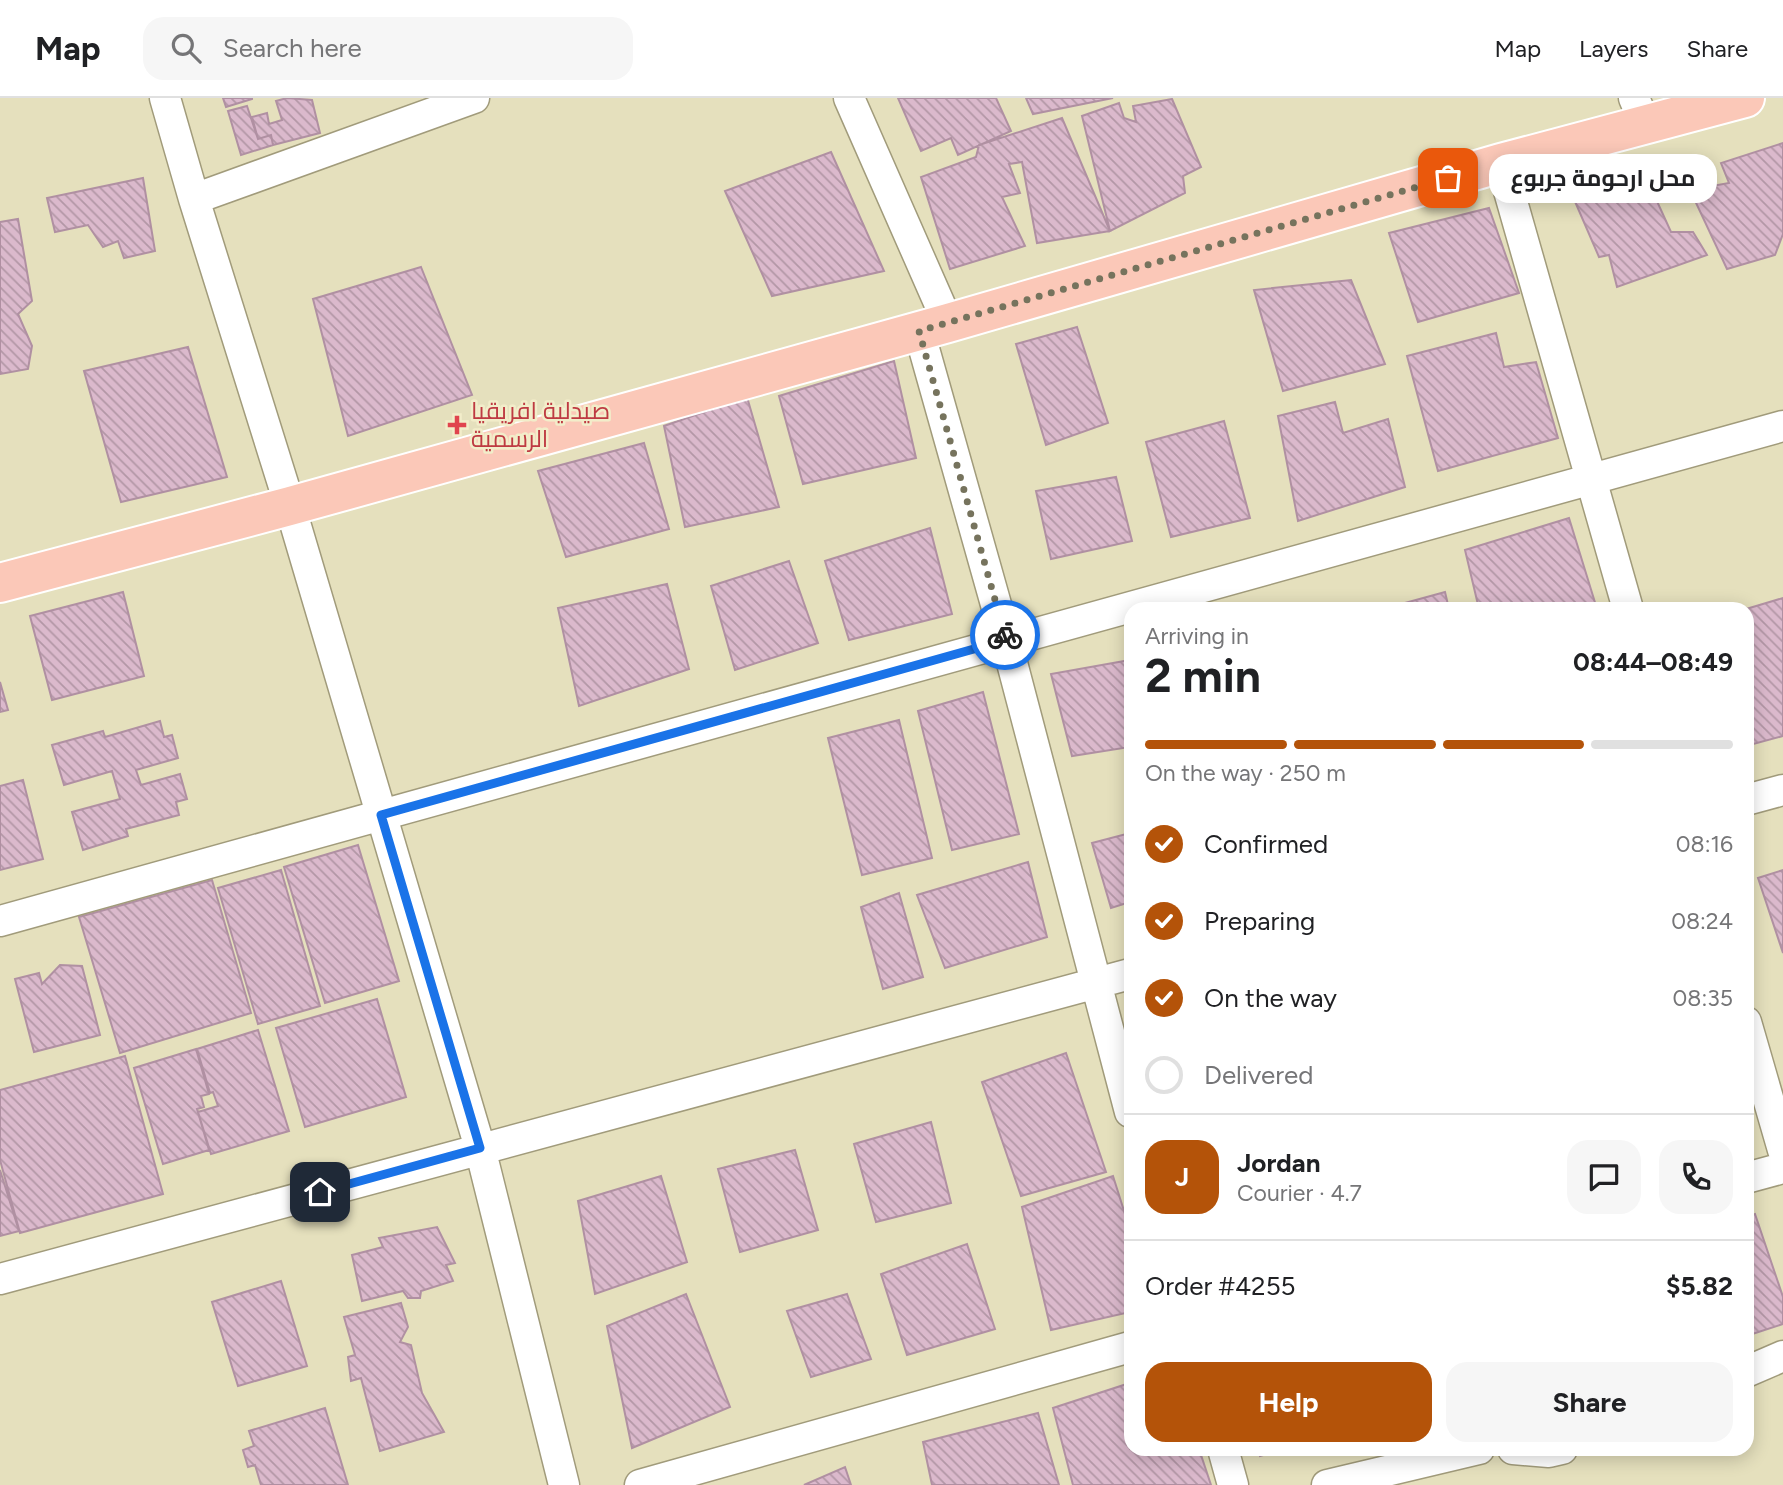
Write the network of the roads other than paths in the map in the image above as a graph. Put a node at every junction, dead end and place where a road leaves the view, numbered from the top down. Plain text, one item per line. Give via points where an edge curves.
1 (165, 98) edge
2 (474, 98) edge
3 (849, 98) edge
4 (1745, 98) edge
5 (1640, 112) edge
6 (1501, 163) junction
7 (194, 199) junction
8 (933, 327) junction
9 (1783, 426) edge
10 (1592, 481) junction
11 (290, 506) junction
12 (0, 583) edge
13 (1146, 602) edge
14 (1626, 602) edge
15 (1124, 608) edge
16 (1006, 640) junction
17 (1783, 790) edge
18 (1754, 798) edge
19 (381, 815) junction
20 (0, 921) edge
21 (1124, 976) edge
22 (1096, 984) junction
23 (1754, 1050) edge
24 (1124, 1089) edge
25 (480, 1148) junction
26 (1783, 1150) edge
27 (1783, 1168) edge
28 (1754, 1176) edge
29 (0, 1279) edge
30 (1124, 1349) edge
31 (1783, 1356) edge
32 (1754, 1369) edge
33 (1225, 1456) edge
34 (1449, 1456) edge
35 (564, 1485) edge
36 (640, 1485) edge
37 (1233, 1485) edge
38 (1327, 1485) edge

1 - 7 street
2 - 7 street
3 - 8 street
4 - 5 main road
5 - 6 main road
6 - 8 main road
6 - 10 street
7 - 11 street
8 - 11 main road
8 - 16 street
9 - 10 street
10 - 13 street
10 - 14 street
11 - 12 main road
11 - 19 street
15 - 16 street
16 - 19 street
16 - 22 street
17 - 18 street
19 - 20 street
19 - 25 street
21 - 22 street
22 - 24 street
22 - 25 street
23 - 26 street
25 - 29 street
25 - 35 street
27 - 28 street
30 - 36 street
31 - 32 street
33 - 37 street
34 - 38 street

